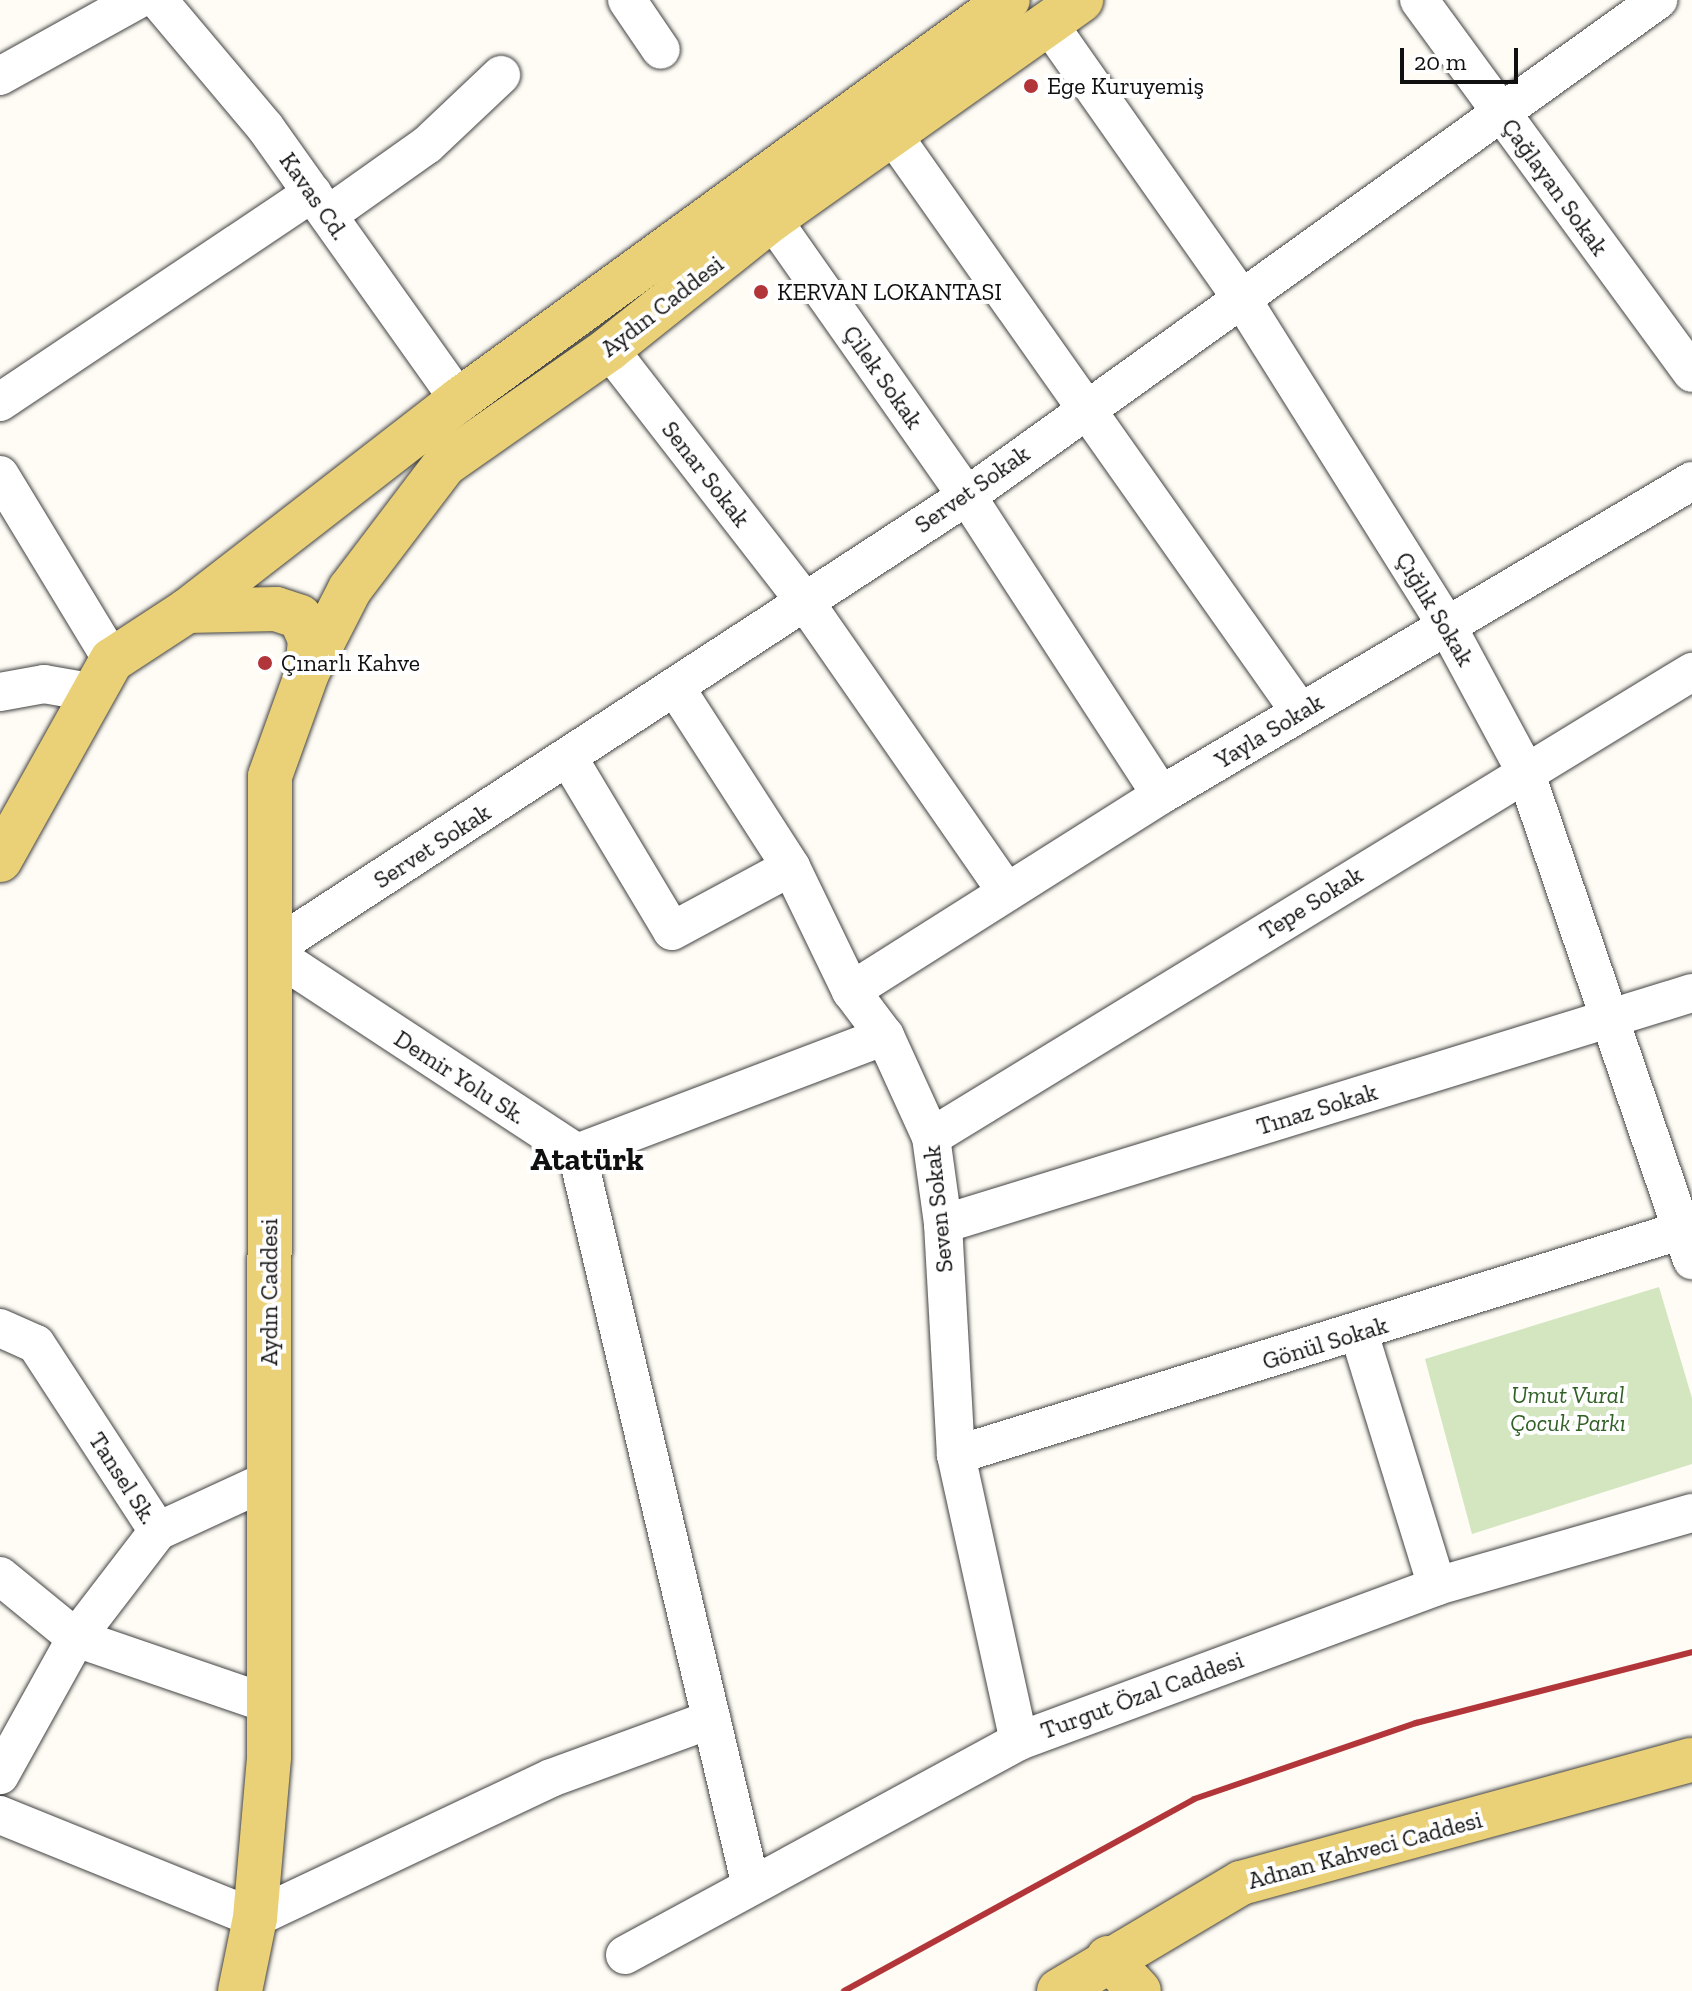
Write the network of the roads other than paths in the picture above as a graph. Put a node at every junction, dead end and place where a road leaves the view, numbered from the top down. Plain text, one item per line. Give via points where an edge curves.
1 (137, 0) edge
2 (158, 0) edge
3 (627, 0) edge
4 (1008, 0) edge
5 (1419, 0) edge
6 (1658, 0) edge
7 (1064, 12) edge
8 (661, 50) dead end
9 (501, 75) dead end
10 (0, 76) edge
11 (1501, 114) junction
12 (895, 138) junction
13 (320, 204) junction
14 (772, 219) junction
15 (1240, 296) junction
16 (609, 349) junction
17 (1692, 373) edge
18 (459, 400) junction
19 (0, 402) edge
20 (1087, 406) junction
21 (0, 475) edge
22 (1692, 481) edge
23 (967, 496) junction
24 (803, 599) junction
25 (187, 611) junction
26 (1446, 624) junction
27 (1692, 672) edge
28 (307, 673) junction
29 (103, 676) junction
30 (677, 690) junction
31 (0, 692) edge
32 (1300, 712) junction
33 (569, 759) junction
34 (1525, 771) junction
35 (1161, 795) junction
36 (0, 860) edge
37 (791, 867) junction
38 (1007, 892) junction
39 (269, 951) junction
40 (851, 991) junction
41 (1692, 993) edge
42 (1609, 1019) junction
43 (885, 1036) junction
44 (931, 1137) junction
45 (577, 1153) junction
46 (943, 1224) junction
47 (1689, 1239) edge
48 (0, 1328) edge
49 (1359, 1333) junction
50 (956, 1455) junction
51 (269, 1480) junction
52 (1692, 1513) edge
53 (158, 1531) junction
54 (0, 1576) edge
55 (1437, 1586) junction
56 (76, 1638) junction
57 (269, 1704) junction
58 (712, 1719) junction
59 (1019, 1741) junction
60 (1692, 1760) edge
61 (0, 1775) edge
62 (0, 1815) edge
63 (751, 1886) junction
64 (255, 1918) junction
65 (625, 1955) dead end
66 (1108, 1958) junction
67 (240, 1991) edge
68 (1059, 1991) edge
69 (1139, 1991) edge

1 - 10 street
2 - 13 street, Kavas Cd.
3 - 8 street
4 - 18 main road, Aydın Caddesi
5 - 11 street, Çağlayan Sokak
6 - 11 street, Servet Sokak
7 - 12 main road, Aydın Caddesi
7 - 15 street, Çığlık Sokak
9 - 13 street via 427,145
11 - 15 street, Servet Sokak
11 - 17 street, Çağlayan Sokak
12 - 14 main road, Aydın Caddesi
12 - 20 street
13 - 18 street, Kavas Cd.
13 - 19 street
14 - 16 main road, Aydın Caddesi
14 - 23 street, Çilek Sokak
15 - 20 street, Servet Sokak
15 - 26 street, Çığlık Sokak
16 - 24 street, Senar Sokak
16 - 28 main road, Aydın Caddesi via 445,464 350,589
18 - 25 main road, Aydın Caddesi
20 - 23 street, Servet Sokak
20 - 32 street
21 - 29 street
22 - 26 street, Yayla Sokak
23 - 24 street, Servet Sokak
23 - 35 street, Çilek Sokak
24 - 30 street, Servet Sokak
24 - 38 street, Senar Sokak
25 - 28 main road, Aydın Caddesi via 276,609 300,617 310,639
25 - 29 main road, Aydın Caddesi
26 - 32 street, Yayla Sokak
26 - 34 street, Çığlık Sokak
27 - 34 street, Tepe Sokak
28 - 39 main road, Aydın Caddesi via 270,776
29 - 31 street
29 - 36 main road, Aydın Caddesi
30 - 33 street, Servet Sokak
30 - 37 street, Seven Sokak
32 - 35 street, Yayla Sokak
33 - 37 street via 672,931
33 - 39 street, Servet Sokak
34 - 42 street, Çığlık Sokak
34 - 44 street, Tepe Sokak
35 - 38 street, Yayla Sokak
37 - 40 street, Seven Sokak
38 - 40 street, Yayla Sokak
39 - 45 street, Demir Yolu Sk.
39 - 51 main road, Aydın Caddesi
40 - 43 street, Seven Sokak
41 - 42 street, Tınaz Sokak
42 - 46 street, Tınaz Sokak
42 - 47 street, Çığlık Sokak
43 - 44 street, Seven Sokak
43 - 45 street
44 - 46 street, Seven Sokak
45 - 58 street
46 - 50 street, Seven Sokak
47 - 49 street, Gönül Sokak
48 - 53 street, Tansel Sk. via 36,1344
49 - 50 street, Gönül Sokak
49 - 55 street
50 - 59 street, Seven Sokak
51 - 53 street
51 - 57 main road, Aydın Caddesi
52 - 55 street, Turgut Özal Caddesi
53 - 56 street, Tansel Sk.
54 - 56 street
55 - 59 street, Turgut Özal Caddesi
56 - 57 street
56 - 61 street, Tansel Sk.
57 - 64 main road, Aydın Caddesi
58 - 63 street
58 - 64 street via 551,1778
59 - 63 street, Turgut Özal Caddesi
60 - 66 main road, Adnan Kahveci Caddesi via 1241,1883
62 - 64 street
63 - 65 street, Turgut Özal Caddesi
64 - 67 main road, Aydın Caddesi
66 - 68 main road, Adnan Kahveci Caddesi
66 - 69 main road

